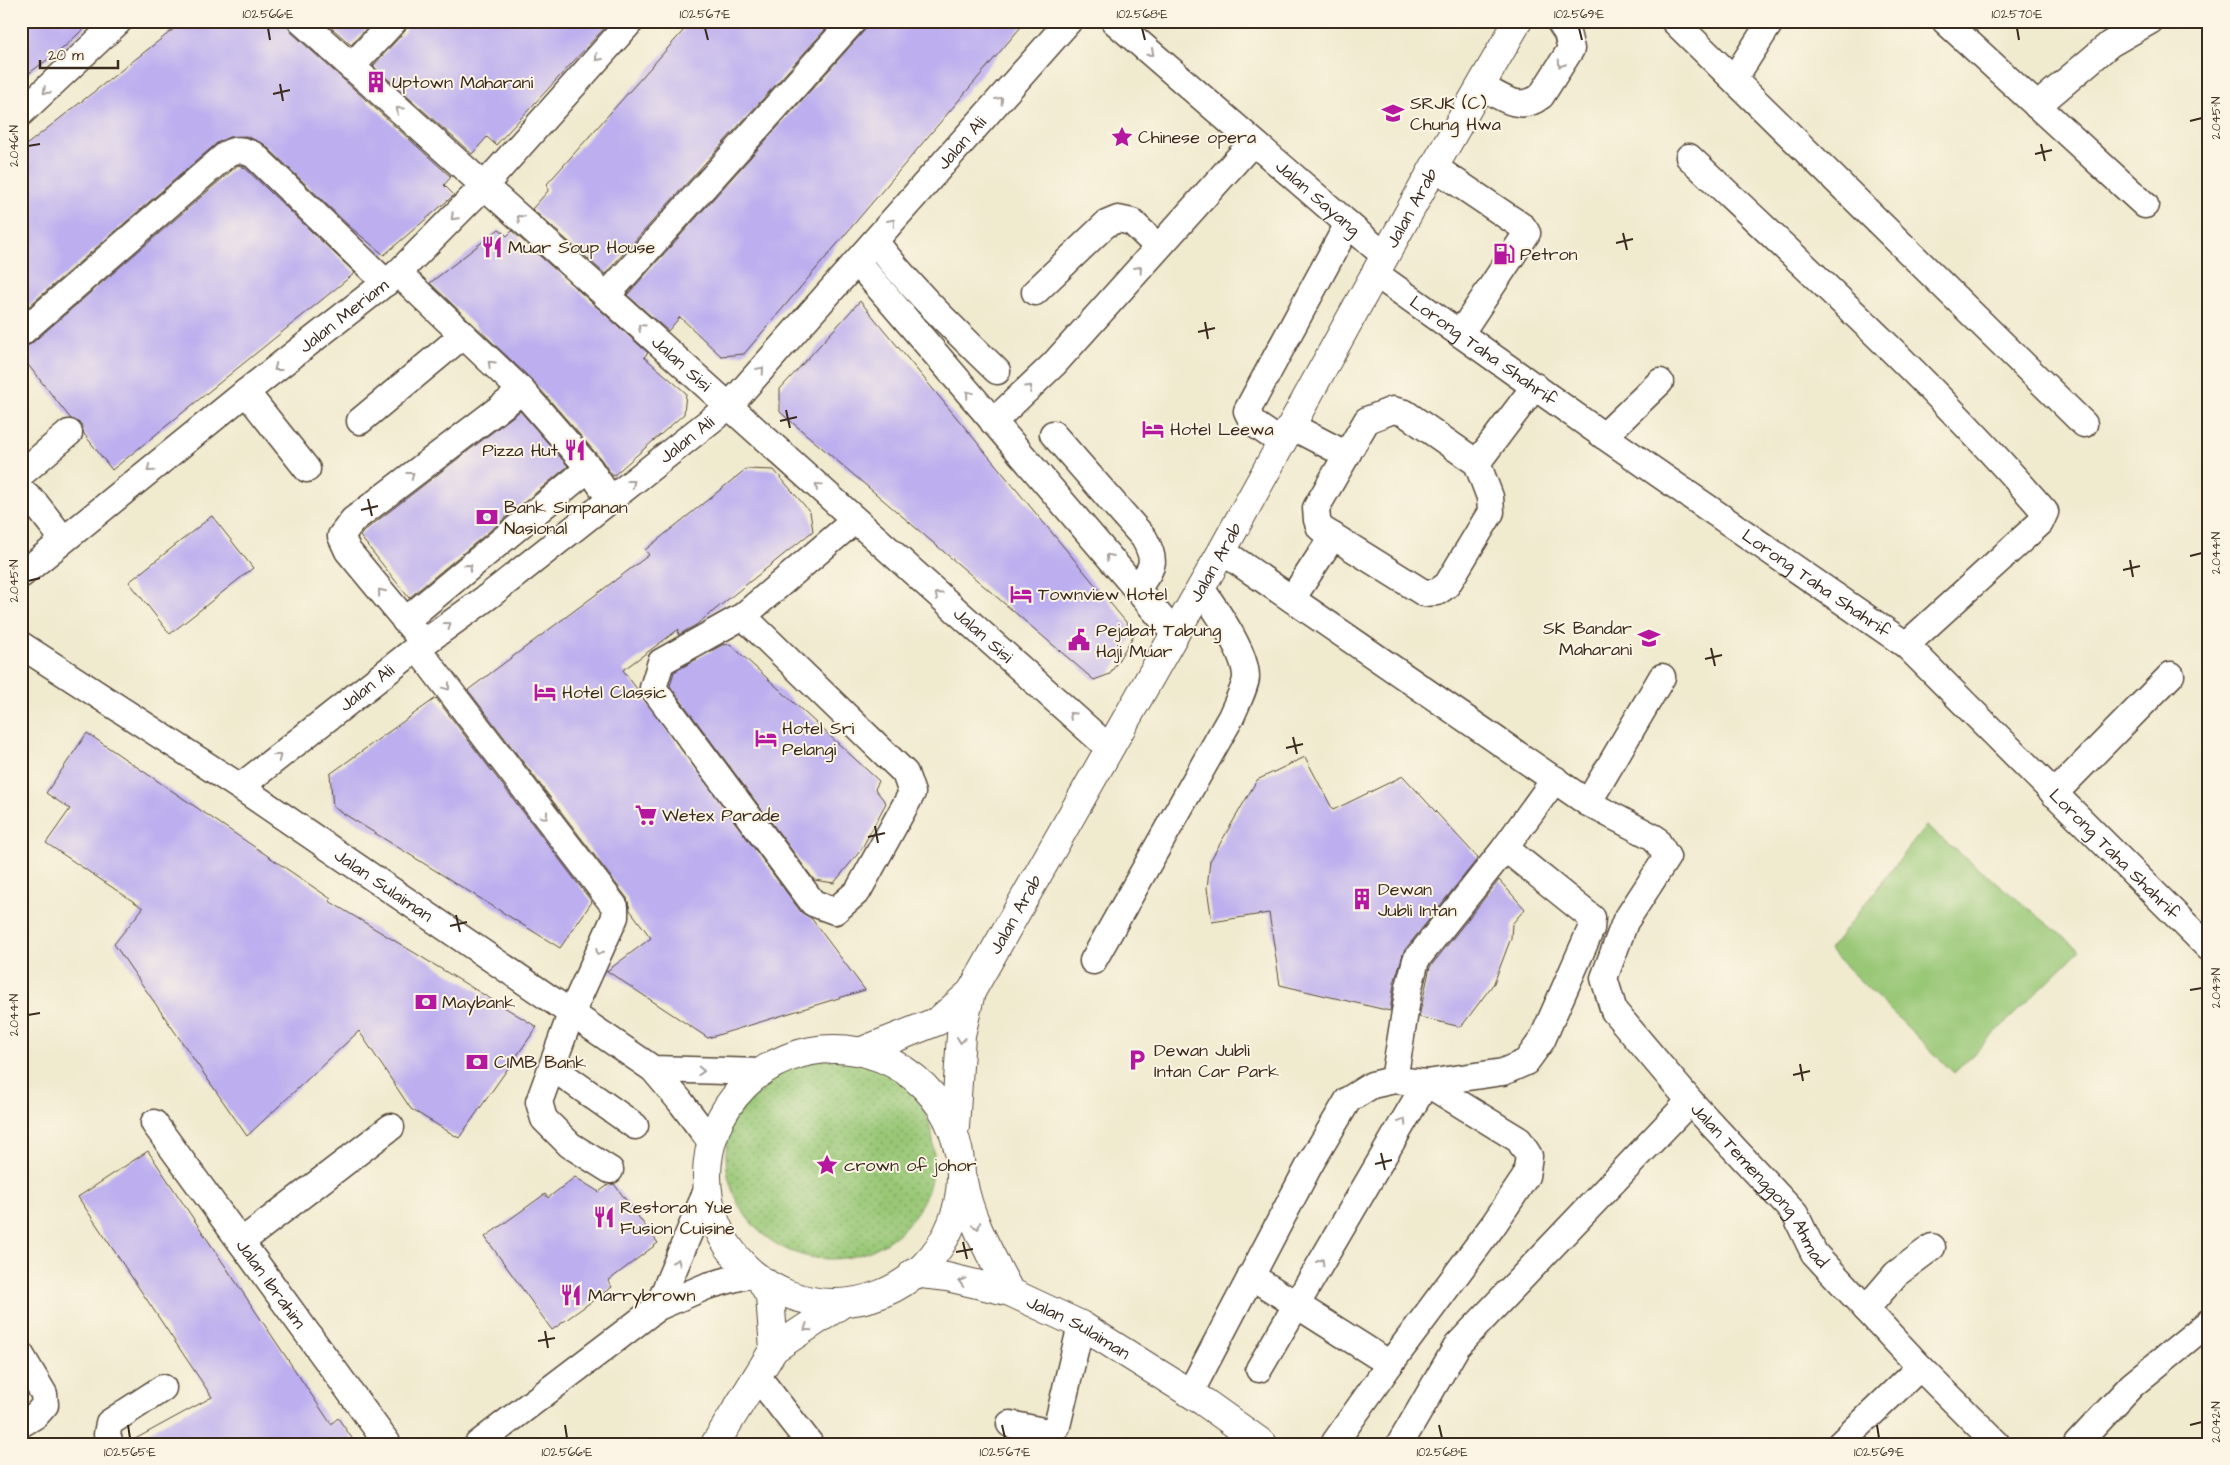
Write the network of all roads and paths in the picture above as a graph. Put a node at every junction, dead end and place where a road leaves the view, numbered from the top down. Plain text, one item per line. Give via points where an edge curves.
1 (119, 21) edge
2 (300, 21) edge
3 (394, 21) edge
4 (631, 21) edge
5 (853, 21) edge
6 (1069, 21) edge
7 (1114, 21) edge
8 (1518, 21) edge
9 (1559, 21) edge
10 (1674, 21) edge
11 (1771, 21) edge
12 (1945, 21) edge
13 (2150, 21) edge
14 (351, 67) junction
15 (1734, 79) junction
16 (1481, 86) junction
17 (2037, 106) junction
18 (21, 113) edge
19 (1253, 142) junction
20 (1689, 157) dead end
21 (1434, 167) junction
22 (484, 186) junction
23 (2145, 205) dead end
24 (1348, 224) junction
25 (874, 241) junction
26 (1158, 247) junction
27 (857, 262) junction
28 (1380, 265) junction
29 (392, 278) junction
30 (1035, 292) dead end
31 (606, 296) junction
32 (21, 333) edge
33 (1460, 334) junction
34 (462, 336) junction
35 (997, 371) dead end
36 (1660, 382) dead end
37 (1535, 386) junction
38 (522, 390) junction
39 (246, 392) junction
40 (729, 406) junction
41 (360, 421) dead end
42 (994, 422) junction
43 (2084, 424) dead end
44 (69, 433) dead end
45 (1053, 434) dead end
46 (1287, 434) junction
47 (1604, 436) junction
48 (1347, 454) junction
49 (1477, 463) junction
50 (589, 468) junction
51 (307, 469) dead end
52 (21, 474) edge
53 (21, 491) edge
54 (610, 499) junction
55 (855, 520) junction
56 (1333, 536) junction
57 (63, 539) junction
58 (1222, 551) junction
59 (21, 575) edge
60 (1201, 588) junction
61 (1136, 589) junction
62 (1292, 599) junction
63 (743, 616) junction
64 (405, 621) junction
65 (1175, 634) junction
66 (1906, 645) junction
67 (420, 646) junction
68 (22, 648) edge
69 (2171, 675) dead end
70 (1662, 677) dead end
71 (1108, 748) junction
72 (1555, 779) junction
73 (240, 787) junction
74 (2054, 794) junction
75 (1588, 802) junction
76 (1505, 848) junction
77 (2209, 948) edge
78 (1093, 961) dead end
79 (971, 992) junction
80 (571, 1014) junction
81 (862, 1051) junction
82 (553, 1068) junction
83 (653, 1069) junction
84 (762, 1072) junction
85 (1394, 1080) junction
86 (1426, 1083) junction
87 (1690, 1101) junction
88 (154, 1124) dead end
89 (635, 1126) dead end
90 (391, 1127) dead end
91 (955, 1128) junction
92 (711, 1142) junction
93 (960, 1162) junction
94 (610, 1170) dead end
95 (707, 1190) junction
96 (241, 1242) junction
97 (1932, 1247) dead end
98 (912, 1274) junction
99 (1252, 1276) junction
100 (757, 1279) junction
101 (1010, 1292) junction
102 (1296, 1304) junction
103 (840, 1305) junction
104 (658, 1307) junction
105 (1866, 1308) junction
106 (2209, 1322) edge
107 (1081, 1325) junction
108 (774, 1350) junction
109 (21, 1355) edge
110 (1390, 1364) junction
111 (1920, 1367) junction
112 (1258, 1369) dead end
113 (757, 1376) junction
114 (163, 1388) dead end
115 (1190, 1394) junction
116 (21, 1424) edge
117 (1010, 1424) dead end
118 (489, 1440) edge
119 (1335, 1442) dead end
120 (110, 1444) edge
121 (388, 1444) edge
122 (715, 1444) edge
123 (810, 1444) edge
124 (1263, 1444) edge
125 (1400, 1444) edge
126 (1840, 1444) edge
127 (1996, 1444) edge
128 (2077, 1444) edge

1 -> 18 street
2 - 14 street, Jalan Sisi
3 - 14 street
4 -> 22 street, Jalan Meriam
5 - 31 street
25 -> 6 street, Jalan Ali
7 -> 19 street, Jalan Sayang
8 - 16 main road, Jalan Arab
9 -> 16 street via 1567,33 1571,49 1534,102 1524,105 1513,103
10 - 15 street
11 - 15 street
12 - 17 street
13 - 17 street via 2110,44
22 -> 14 street, Jalan Sisi
15 - 43 street
16 - 21 main road, Jalan Arab
17 - 23 street
19 - 24 street, Jalan Sayang
19 - 26 street
20 - 66 street via 1873,329 2045,512 2040,523
21 - 28 main road, Jalan Arab
21 - 33 street via 1524,227 1527,233
22 -> 29 street, Jalan Meriam
31 -> 22 street, Jalan Sisi
24 - 28 street, Jalan Sayang
24 - 46 street via 1247,411 1253,423
25 - 27 street, Jalan Ali
25 - 35 street via 926,302
26 - 30 street via 1132,222 1118,218 1106,224
42 -> 26 street via 1054,364
40 -> 27 street, Jalan Ali
42 -> 27 street
28 - 33 street, Lorong Taha Shahrif
28 - 46 main road, Jalan Arab
29 - 32 street via 254,154 235,150
29 - 34 street
29 -> 39 street, Jalan Meriam
40 -> 31 street, Jalan Sisi
33 - 37 street, Lorong Taha Shahrif
38 -> 34 street
34 - 41 street
36 - 47 street
37 - 47 street, Lorong Taha Shahrif
37 - 49 street
38 - 50 street
64 -> 38 street via 348,551 341,536 353,520
39 - 51 street
39 -> 57 street, Jalan Meriam
54 -> 40 street, Jalan Ali
55 -> 40 street, Jalan Sisi
61 -> 42 street
44 - 52 street
45 - 61 street via 1144,538 1152,554 1152,567
46 - 48 street
46 - 58 main road, Jalan Arab
47 - 66 street, Lorong Taha Shahrif
48 - 49 street via 1367,420 1393,410 1405,414
48 - 56 street via 1316,508 1320,528
49 - 56 street via 1490,497 1491,512 1446,585 1437,592 1424,593
50 - 54 street
64 -> 50 street
53 - 57 street via 35,503
67 -> 54 street, Jalan Ali
55 - 63 street
71 -> 55 street, Jalan Sisi
56 - 62 street
57 - 59 street, Jalan Meriam
58 - 60 main road, Jalan Arab
58 - 62 street
60 - 65 main road, Jalan Arab
60 - 78 street via 1227,628 1240,655 1246,678 1231,717
61 - 65 street
62 - 72 street
63 - 63 street via 662,662 653,688 813,903 835,911 858,890 912,793 905,773
64 - 67 street
65 - 71 main road, Jalan Arab
66 - 74 street, Lorong Taha Shahrif
73 -> 67 street, Jalan Ali
67 -> 80 street via 615,907 614,917
68 - 73 street, Jalan Sulaiman
69 - 74 street
70 - 75 street
71 - 79 main road, Jalan Arab
72 - 75 street
72 - 76 street
73 - 80 street, Jalan Sulaiman
74 - 77 street, Lorong Taha Shahrif
75 - 87 street via 1655,838 1667,857 1625,922 1604,978 1614,1011
76 - 85 street via 1416,960
76 - 86 street via 1592,918 1591,929 1542,1040 1526,1062 1503,1072
79 - 81 main road, Jalan Arab via 938,1021
79 -> 91 main road via 961,1035
80 - 82 street
80 - 83 street, Jalan Sulaiman
81 - 84 main road via 827,1049 793,1056
81 - 91 main road via 892,1061 918,1078 940,1100
82 - 89 street
82 - 94 street via 539,1102 544,1119 570,1145
83 -> 84 street
83 - 92 street, Jalan Sulaiman
84 - 92 main road via 740,1091 722,1115
85 - 86 street
85 - 99 street via 1372,1084 1348,1100 1310,1164
102 -> 86 street
86 - 110 street via 1518,1140 1529,1156 1526,1176 1494,1224
87 - 105 street, Jalan Temenggong Ahmad via 1795,1214 1814,1253
87 - 125 street, Jalan Temenggong Ahmad via 1458,1346
88 - 96 street, Jalan Ibrahim
90 - 96 street
91 - 93 main road
92 - 95 main road
93 - 98 main road via 959,1193 952,1222
93 -> 101 main road, Jalan Sulaiman via 966,1196 978,1230
95 - 100 main road via 714,1221 729,1250
104 -> 95 street
96 - 121 street, Jalan Ibrahim
97 - 105 street via 1896,1274
101 -> 98 main road
98 - 103 main road via 890,1288
99 - 102 street
99 - 115 street
100 - 103 main road via 800,1300
100 - 104 street via 707,1286
100 - 108 main road via 770,1296
101 - 107 main road, Jalan Sulaiman
102 - 110 street
102 - 112 street
103 -> 108 main road
104 - 118 street
105 - 111 street, Jalan Temenggong Ahmad
106 - 128 street via 2132,1385
107 - 115 main road, Jalan Sulaiman
107 - 117 street via 1057,1426 1047,1432
108 - 113 main road
109 - 116 street via 44,1394 46,1405
110 - 119 street
111 - 126 street
111 - 127 street, Jalan Temenggong Ahmad
113 - 122 main road
113 - 123 street
114 - 120 street via 109,1423 107,1434
115 - 124 main road, Jalan Sulaiman

